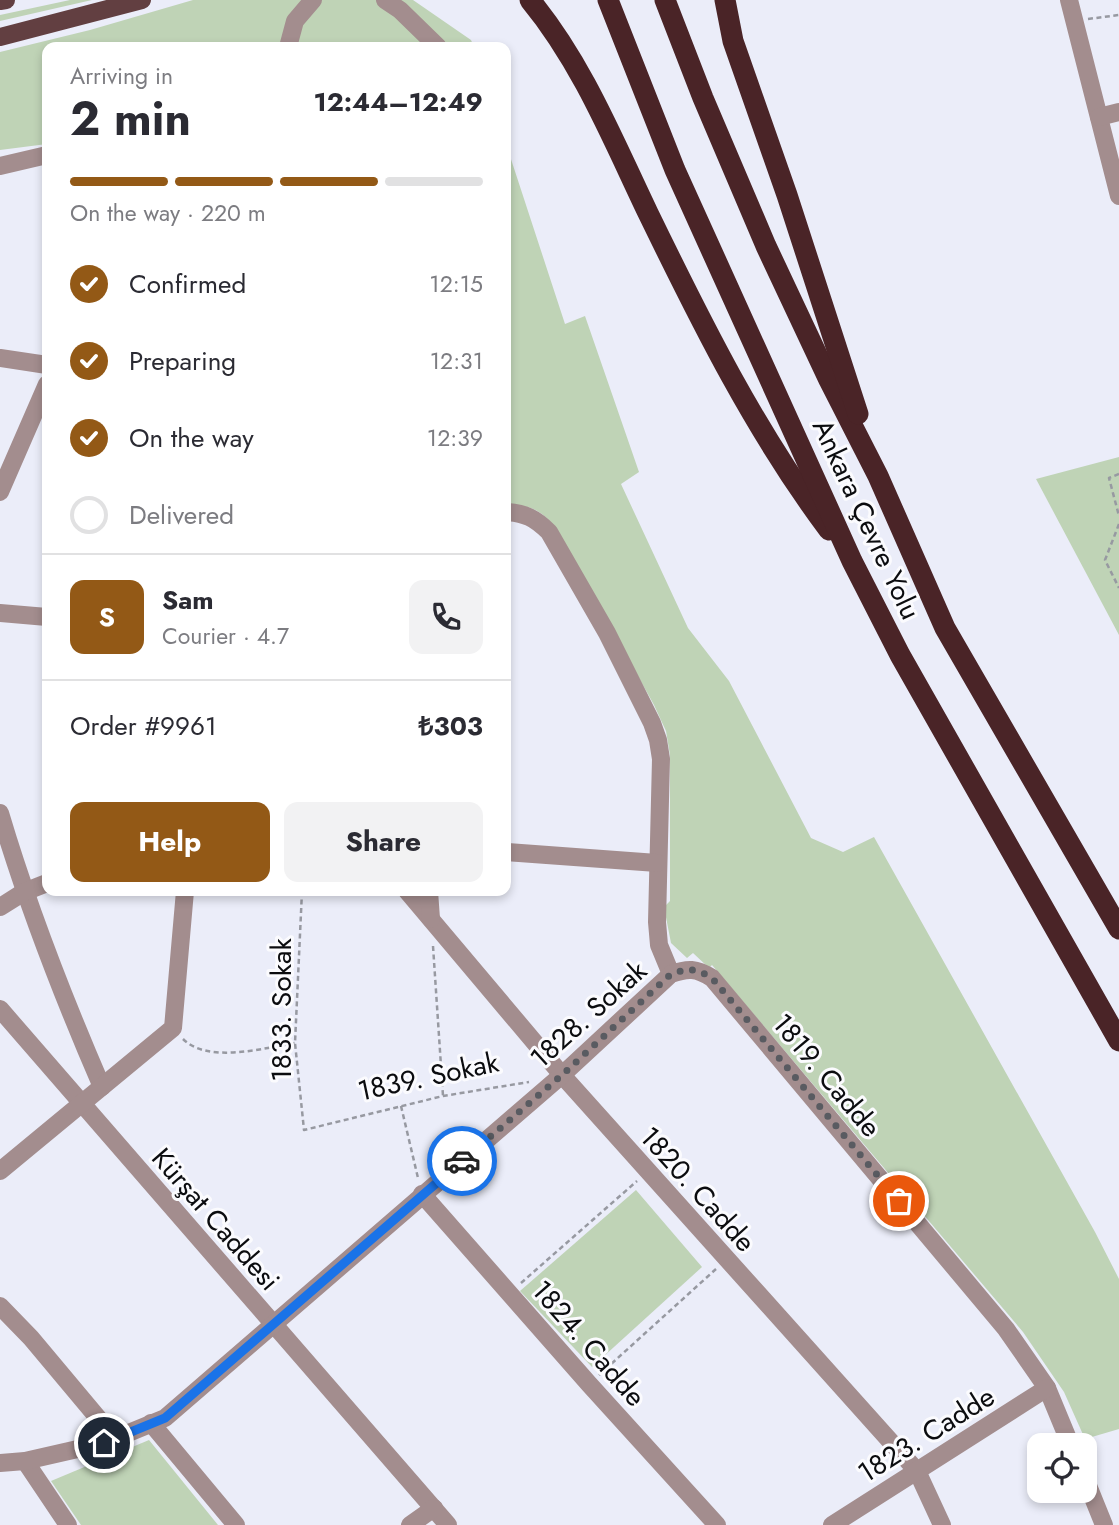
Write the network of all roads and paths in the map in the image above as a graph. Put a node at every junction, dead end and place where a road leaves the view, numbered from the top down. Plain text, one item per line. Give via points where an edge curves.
1 (6, 0) edge
2 (142, 0) edge
3 (313, 0) edge
4 (386, 0) edge
5 (530, 0) edge
6 (608, 0) edge
7 (665, 0) edge
8 (725, 0) edge
9 (1069, 0) edge
10 (0, 1) edge
11 (1119, 15) edge
12 (1075, 24) junction
13 (1058, 32) dead end
14 (0, 37) edge
15 (289, 42) edge
16 (433, 42) edge
17 (1119, 112) edge
18 (1099, 117) junction
19 (42, 156) edge
20 (0, 166) edge
21 (1119, 196) edge
22 (0, 358) edge
23 (42, 364) edge
24 (42, 392) edge
25 (8, 449) edge
26 (1119, 474) edge
27 (878, 476) junction
28 (0, 492) edge
29 (511, 512) edge
30 (1119, 516) edge
31 (1119, 524) edge
32 (852, 561) junction
33 (1119, 588) edge
34 (0, 613) edge
35 (42, 617) edge
36 (0, 813) edge
37 (511, 852) edge
38 (657, 863) junction
39 (42, 885) edge
40 (24, 892) junction
41 (185, 896) edge
42 (302, 896) edge
43 (411, 896) edge
44 (429, 896) edge
45 (0, 907) edge
46 (431, 919) junction
47 (1119, 929) edge
48 (433, 946) dead end
49 (671, 974) junction
50 (0, 1009) edge
51 (173, 1028) junction
52 (1119, 1041) edge
53 (295, 1043) junction
54 (562, 1075) junction
55 (530, 1082) dead end
56 (102, 1087) junction
57 (443, 1096) junction
58 (81, 1103) junction
59 (401, 1106) junction
60 (304, 1130) joint
61 (0, 1171) edge
62 (648, 1172) junction
63 (422, 1194) junction
64 (727, 1259) junction
65 (510, 1292) junction
66 (0, 1306) edge
67 (273, 1326) junction
68 (589, 1384) junction
69 (1048, 1388) junction
70 (151, 1423) junction
71 (1066, 1433) edge
72 (104, 1443) junction
73 (25, 1461) junction
74 (0, 1463) edge
75 (917, 1471) junction
76 (1095, 1503) edge
77 (433, 1508) junction
78 (68, 1525) edge
79 (236, 1525) edge
80 (410, 1525) edge
81 (448, 1525) edge
82 (717, 1525) edge
83 (832, 1525) edge
84 (942, 1525) edge
85 (1104, 1525) edge

1 - 10 main road
2 - 14 main road
3 - 15 street via 295,21
4 - 16 street
5 - 32 highway via 586,85 734,383 791,479
6 - 32 highway, Ankara Çevre Yolu via 675,170
7 - 27 highway, Ankara Çevre Yolu via 766,246
8 - 27 highway via 733,41
9 - 12 street
11 - 12 path
12 - 13 street
12 - 18 street
17 - 18 street
18 - 21 street
19 - 20 street
22 - 23 street
24 - 25 street
25 - 28 street
26 - 30 path via 1110,478
27 - 47 highway, Ankara Çevre Yolu via 945,628
29 - 38 street, 1828. Sokak via 537,520 550,532 652,723 661,759
31 - 33 path via 1105,560
32 - 52 highway, Ankara Çevre Yolu
34 - 35 street
36 - 40 street
37 - 38 street
38 - 49 street, 1828. Sokak via 659,945
39 - 40 street
40 - 45 street
40 - 56 street
41 - 51 street
42 - 53 path, 1833. Sokak
43 - 46 street, 1820. Cadde
44 - 46 street
46 - 54 street, 1820. Cadde
48 - 57 path
49 - 54 street, 1828. Sokak
49 - 69 street, 1819. Cadde via 687,968 712,978 1006,1329
50 - 58 street, Kürşat Caddesi
51 - 53 path via 186,1043 206,1051 239,1052
51 - 56 street
53 - 60 path, 1833. Sokak
54 - 62 street, 1820. Cadde
54 - 63 street, 1828. Sokak
55 - 57 path, 1839. Sokak
56 - 58 street
57 - 59 path, 1839. Sokak
58 - 61 street
58 - 67 street, Kürşat Caddesi
59 - 60 path, 1839. Sokak
59 - 63 path
62 - 64 street, 1820. Cadde
62 - 65 path
63 - 65 street, 1824. Cadde
63 - 67 street, 1828. Sokak
64 - 68 path
64 - 75 street, 1820. Cadde
65 - 68 street, 1824. Cadde
66 - 72 street via 98,1418
67 - 70 street, 1828. Sokak via 165,1418
67 - 77 street, Kürşat Caddesi
68 - 82 street, 1824. Cadde
69 - 71 street, 1819. Cadde
69 - 75 street, 1823. Cadde
70 - 72 street, 1828. Sokak
70 - 79 street
72 - 73 street, 1828. Sokak
73 - 74 street, 1828. Sokak
73 - 78 street
75 - 83 street, 1823. Cadde
75 - 84 street, 1820. Cadde
76 - 85 street
77 - 80 street
77 - 81 street, Kürşat Caddesi

